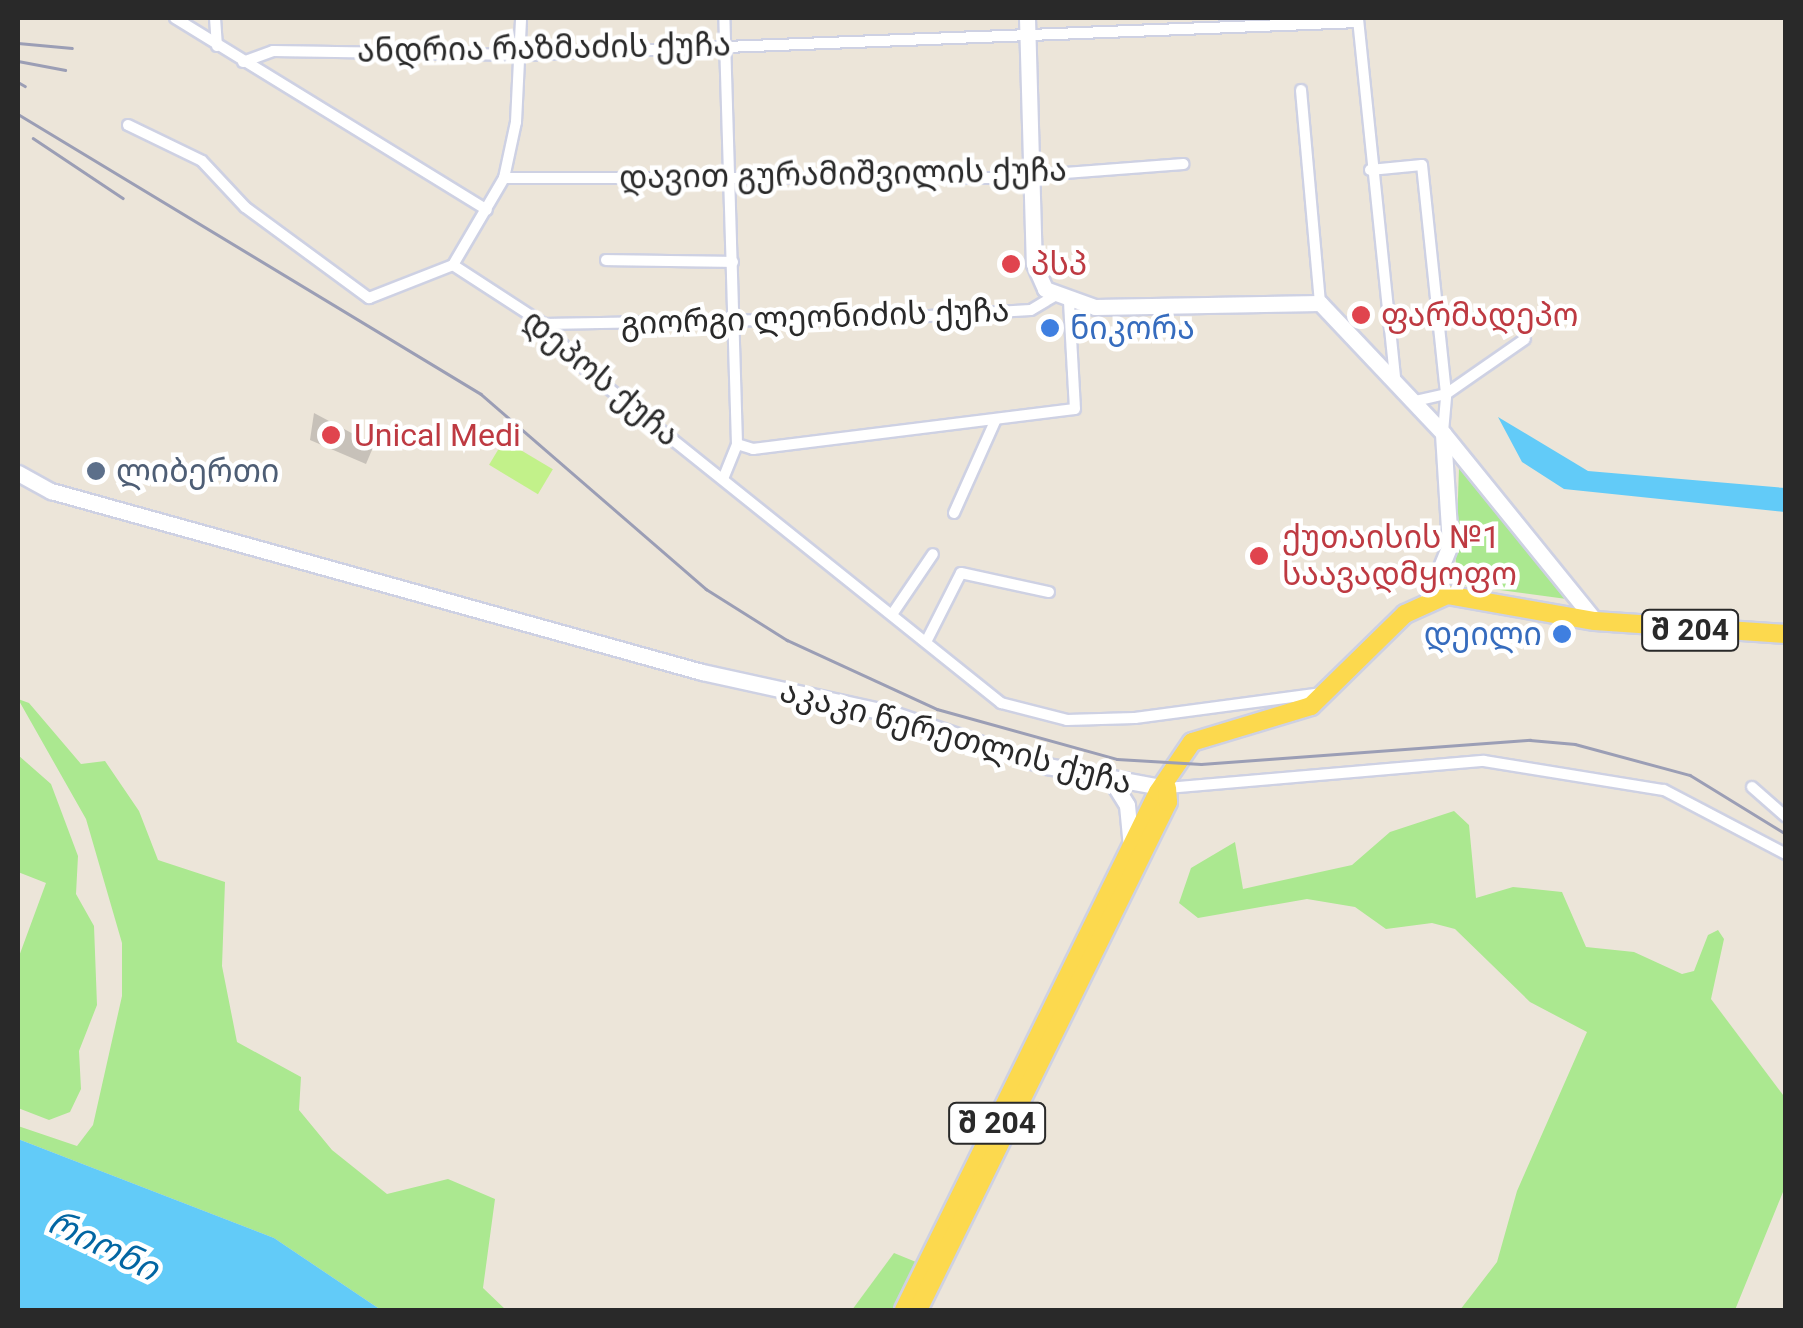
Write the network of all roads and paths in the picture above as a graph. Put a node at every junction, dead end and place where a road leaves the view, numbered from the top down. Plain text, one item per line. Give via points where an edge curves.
1 (175, 18) edge
2 (215, 18) edge
3 (521, 18) edge
4 (724, 18) edge
5 (1027, 18) edge
6 (1358, 20) edge
7 (1027, 36) junction
8 (217, 46) junction
9 (725, 46) junction
10 (523, 56) junction
11 (243, 62) junction
12 (1301, 90) dead end
13 (128, 125) dead end
14 (1183, 164) dead end
15 (1370, 170) junction
16 (1030, 173) junction
17 (504, 178) junction
18 (730, 181) junction
19 (486, 210) junction
20 (606, 260) dead end
21 (733, 262) junction
22 (453, 265) junction
23 (1052, 297) junction
24 (1069, 303) junction
25 (1320, 303) junction
26 (736, 321) junction
27 (544, 324) junction
28 (1524, 339) dead end
29 (1395, 380) junction
30 (1446, 394) junction
31 (1415, 401) junction
32 (996, 419) junction
33 (1443, 433) junction
34 (737, 444) junction
35 (18, 473) edge
36 (723, 479) junction
37 (954, 513) dead end
38 (933, 554) dead end
39 (1049, 592) dead end
40 (1427, 601) junction
41 (893, 613) junction
42 (1595, 621) junction
43 (1786, 634) edge
44 (926, 642) junction
45 (1328, 692) junction
46 (1112, 781) junction
47 (1752, 787) dead end
48 (1167, 788) junction
49 (1786, 817) edge
50 (1131, 848) junction
51 (1786, 854) edge
52 (1096, 937) junction
53 (904, 1310) edge
54 (918, 1310) edge

1 - 8 street
2 - 8 street
3 - 10 street
4 - 9 street
5 - 7 main road
6 - 7 street, ანდრია რაზმაძის ქუჩა
6 - 15 street
7 - 9 street, ანდრია რაზმაძის ქუჩა
7 - 16 main road
8 - 11 street
9 - 10 street, ანდრია რაზმაძის ქუჩა
9 - 18 street
10 - 11 street, ანდრია რაზმაძის ქუჩა via 273,51
10 - 17 street
11 - 19 street
12 - 25 street
13 - 22 street via 202,162 245,207 369,298
14 - 16 street, დავით გურამიშვილის ქუჩა
15 - 29 street
15 - 30 street via 1422,165
16 - 18 street, დავით გურამიშვილის ქუჩა
16 - 23 main road via 1034,264
17 - 18 street, დავით გურამიშვილის ქუჩა
17 - 19 street
18 - 21 street
19 - 22 street
20 - 21 street
21 - 26 street
22 - 27 street, დეპოს ქუჩა
23 - 24 main road, გიორგი ლეონიძის ქუჩა
23 - 26 street, გიორგი ლეონიძის ქუჩა via 1031,310
24 - 25 main road, გიორგი ლეონიძის ქუჩა
24 - 32 street via 1075,410
25 - 29 main road
26 - 27 street, გიორგი ლეონიძის ქუჩა
26 - 34 street
27 - 36 street, დეპოს ქუჩა via 587,371
28 - 30 street
29 - 31 main road
30 - 31 street
30 - 33 street
31 - 33 main road
32 - 34 street via 754,449
32 - 37 street
33 - 40 main road via 1450,544
33 - 42 main road
34 - 36 street
35 - 46 main road, აკაკი წერეთლის ქუჩა via 51,491 702,672 892,714
36 - 41 street, დეპოს ქუჩა
38 - 41 street
39 - 44 street via 961,572
40 - 42 main road, შ 204 via 1476,597
40 - 45 main road, შ 204
41 - 44 street, დეპოს ქუჩა
42 - 43 main road, შ 204
44 - 45 street, დეპოს ქუჩა via 1001,704 1067,720 1136,718
45 - 48 main road, შ 204 via 1268,725 1197,738
46 - 48 main road, აკაკი წერეთლის ქუჩა
46 - 50 main road via 1127,805
47 - 49 street
48 - 50 main road, შ 204
48 - 51 street, აკაკი წერეთლის ქუჩა via 1484,761 1664,790
48 - 52 main road, შ 204 via 1168,802
50 - 52 main road, შ 204
52 - 53 main road, შ 204
52 - 54 main road, შ 204

